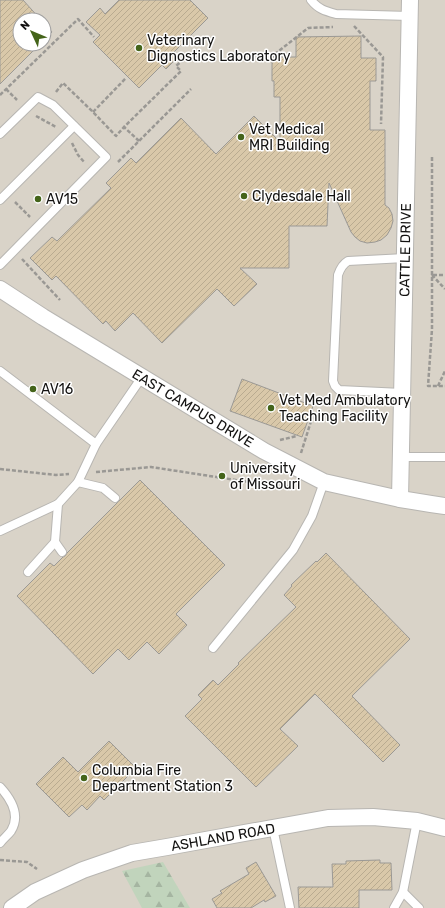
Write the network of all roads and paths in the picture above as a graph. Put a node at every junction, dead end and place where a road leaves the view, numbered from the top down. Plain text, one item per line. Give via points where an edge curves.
1 (311, 0) edge
2 (410, 0) edge
3 (410, 16) junction
4 (353, 26) dead end
5 (338, 27) dead end
6 (94, 37) dead end
7 (204, 57) dead end
8 (270, 58) dead end
9 (126, 78) dead end
10 (50, 89) dead end
11 (191, 89) dead end
12 (0, 95) edge
13 (93, 112) junction
14 (381, 124) dead end
15 (74, 126) junction
16 (124, 127) junction
17 (0, 134) edge
18 (139, 141) junction
19 (432, 157) dead end
20 (117, 163) dead end
21 (0, 200) edge
22 (13, 201) dead end
23 (33, 220) dead end
24 (21, 258) dead end
25 (405, 258) junction
26 (0, 265) edge
27 (432, 275) junction
28 (445, 275) edge
29 (0, 289) edge
30 (445, 289) edge
31 (60, 300) dead end
32 (0, 371) edge
33 (445, 371) edge
34 (142, 377) junction
35 (438, 386) junction
36 (445, 386) edge
37 (402, 393) junction
38 (308, 418) dead end
39 (297, 436) dead end
40 (278, 441) dead end
41 (96, 444) junction
42 (301, 454) dead end
43 (401, 457) junction
44 (445, 457) edge
45 (0, 469) edge
46 (82, 472) junction
47 (78, 482) junction
48 (324, 482) junction
49 (295, 487) dead end
50 (114, 498) dead end
51 (400, 499) junction
52 (58, 504) junction
53 (445, 506) edge
54 (0, 531) edge
55 (55, 542) junction
56 (62, 552) dead end
57 (28, 572) dead end
58 (213, 648) dead end
59 (0, 788) edge
60 (417, 821) junction
61 (273, 828) junction
62 (445, 828) edge
63 (0, 843) edge
64 (0, 860) edge
65 (37, 869) dead end
66 (403, 892) junction
67 (12, 908) edge
68 (290, 908) edge
69 (394, 908) edge
70 (419, 908) edge

1 - 3 lane via 325,12 336,14
2 - 3 street, CATTLE DRIVE
3 - 25 street, CATTLE DRIVE
4 - 14 path via 383,57
5 - 8 path via 308,28
6 - 12 path via 78,20
7 - 16 path via 190,54 176,66 181,71
9 - 13 path
10 - 13 path via 56,92 63,83
11 - 18 path
13 - 16 path via 116,136
15 - 17 lane via 53,105 38,97
15 - 21 lane
15 - 26 lane via 106,157
16 - 18 path
18 - 20 path
19 - 27 path
22 - 23 path
24 - 31 path
25 - 37 street, CATTLE DRIVE
25 - 37 lane via 348,261 339,270 333,381 339,390
27 - 28 path
27 - 30 path
27 - 35 path via 428,386
29 - 34 street, EAST CAMPUS DRIVE
32 - 41 lane
33 - 35 path
34 - 41 lane
34 - 48 street, EAST CAMPUS DRIVE via 264,451
35 - 36 path
37 - 43 street, CATTLE DRIVE
38 - 42 path via 312,418
39 - 40 path
41 - 46 lane
43 - 44 lane
43 - 51 street, CATTLE DRIVE
45 - 46 path via 56,475
46 - 47 lane
46 - 49 path via 152,467
47 - 50 lane via 103,488
47 - 52 lane
48 - 51 street, EAST CAMPUS DRIVE
48 - 58 lane via 312,516 293,550
51 - 53 street, EAST CAMPUS DRIVE
52 - 54 lane
52 - 55 lane
55 - 56 lane
55 - 57 lane
59 - 63 lane via 14,808 15,819 11,830
60 - 61 street, ASHLAND ROAD via 372,817 328,818
60 - 62 street, ASHLAND ROAD
60 - 66 lane
61 - 67 street, ASHLAND ROAD via 132,853 83,870 34,892
61 - 68 lane
64 - 65 path via 27,862
66 - 69 lane
66 - 70 lane

